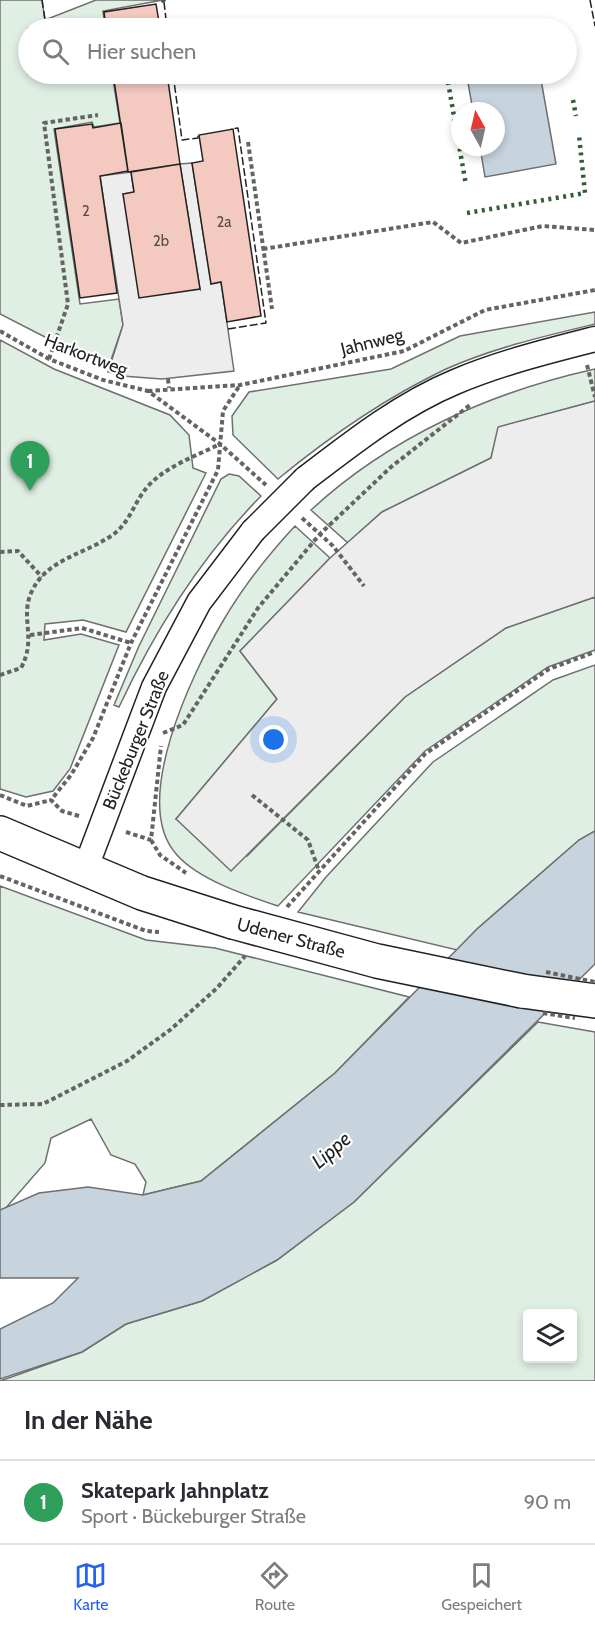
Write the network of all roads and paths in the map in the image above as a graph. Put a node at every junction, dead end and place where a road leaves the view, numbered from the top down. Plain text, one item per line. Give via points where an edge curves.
1 (98, 115) dead end
2 (248, 142) dead end
3 (595, 230) edge
4 (263, 249) junction
5 (595, 290) edge
6 (272, 309) dead end
7 (0, 332) edge
8 (595, 339) edge
9 (49, 359) junction
10 (589, 372) dead end
11 (168, 379) dead end
12 (240, 385) junction
13 (169, 388) junction
14 (148, 391) junction
15 (595, 397) edge
16 (478, 398) dead end
17 (220, 444) junction
18 (0, 552) edge
19 (42, 577) junction
20 (30, 635) junction
21 (131, 643) junction
22 (595, 652) edge
23 (0, 675) edge
24 (164, 723) dead end
25 (160, 735) junction
26 (0, 795) edge
27 (252, 795) dead end
28 (51, 800) junction
29 (102, 824) junction
30 (0, 832) edge
31 (86, 867) junction
32 (319, 871) junction
33 (280, 916) dead end
34 (248, 952) dead end
35 (595, 1001) edge
36 (0, 1106) edge

1 - 9 path via 44,123 68,304
2 - 4 path
3 - 4 path via 543,226 461,243 433,222
4 - 6 path
5 - 12 path, Jahnweg via 485,310 404,351
7 - 9 path, Harkortweg
8 - 29 street, Bückeburger Straße, bridge via 538,353 454,382 377,425 305,479 253,531 199,602 153,687
9 - 14 path, Harkortweg via 103,380
10 - 15 path
11 - 13 path
12 - 13 path, Jahnweg
12 - 17 path via 223,411
13 - 14 path, Jahnweg
14 - 17 path, Harkortweg
16 - 25 path via 391,467 320,534 258,608 183,724
17 - 19 path via 165,471 148,486 128,520 112,536 57,563
17 - 21 path via 218,470
18 - 19 path via 18,551
19 - 20 path via 31,593 27,610
20 - 21 path via 82,628
20 - 23 path via 29,653 21,668
21 - 28 path via 93,738
22 - 32 path via 549,669 426,754
24 - 25 path
25 - 29 path via 151,840
26 - 28 path via 27,806
27 - 32 path via 308,840
28 - 29 path via 62,811
29 - 31 street, Bückeburger Straße
30 - 31 main road, Udener Straße
31 - 35 main road, Udener Straße, bridge via 142,893 377,961 522,991
32 - 33 path
34 - 36 path via 217,988 128,1061 43,1104

